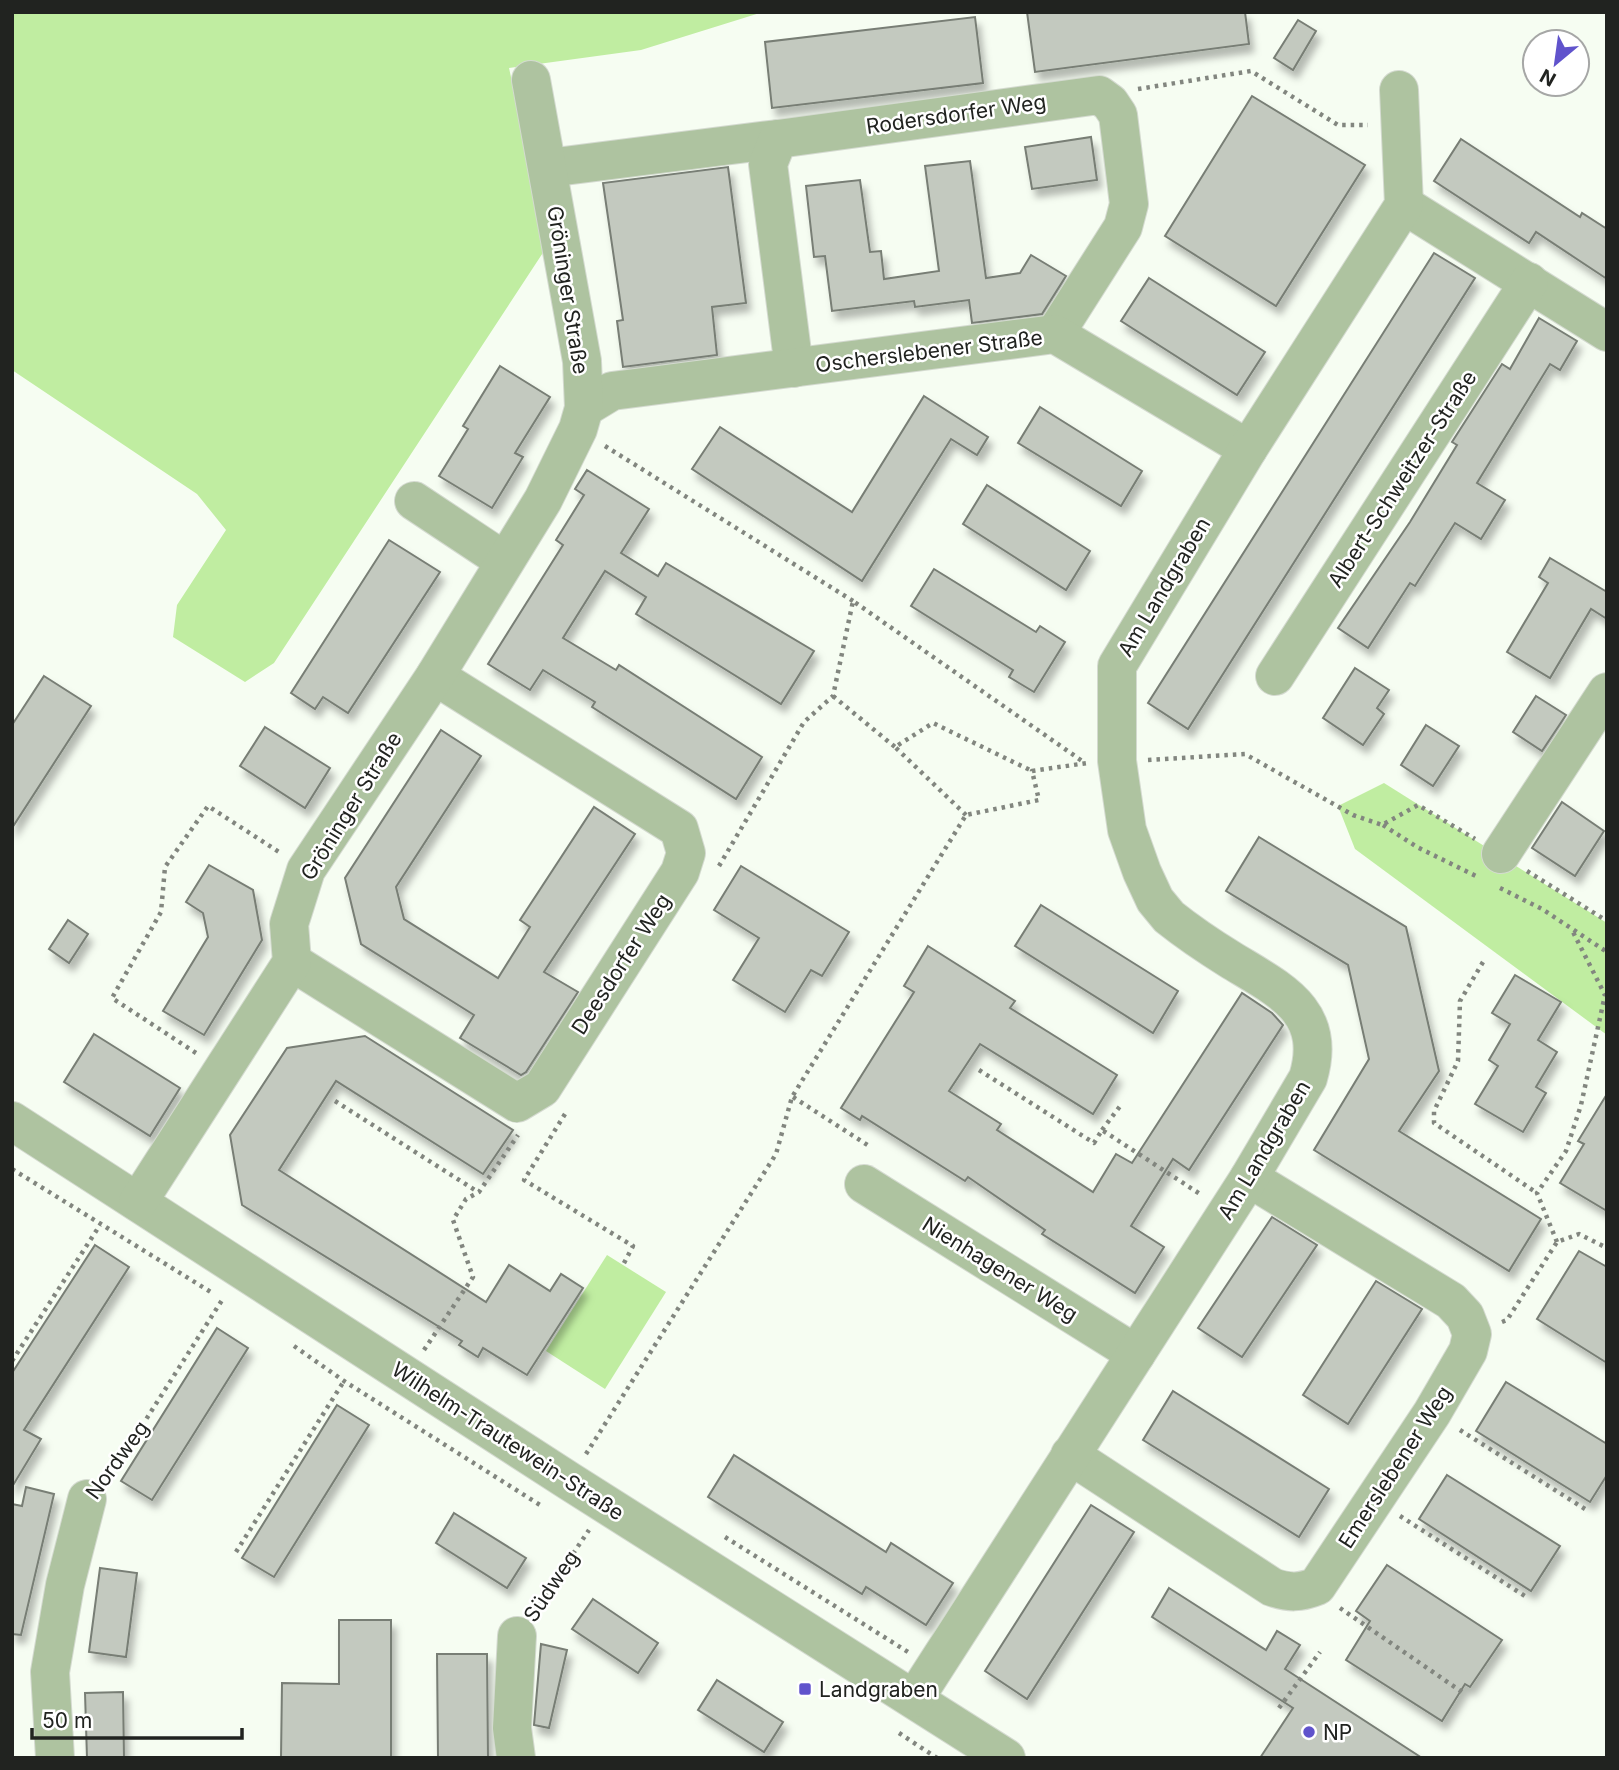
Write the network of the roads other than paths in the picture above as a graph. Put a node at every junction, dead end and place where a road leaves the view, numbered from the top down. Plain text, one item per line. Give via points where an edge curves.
1 (531, 80) dead end
2 (1400, 107) road end
3 (778, 139) junction
4 (548, 168) junction
5 (1404, 205) junction
6 (1529, 282) junction
7 (1607, 332) edge
8 (1055, 334) junction
9 (794, 368) junction
10 (581, 419) junction
11 (1248, 449) junction
12 (414, 501) dead end
13 (503, 560) junction
14 (435, 676) junction
15 (1275, 676) dead end
16 (1607, 692) edge
17 (1501, 854) road end
18 (292, 961) junction
19 (12, 1121) edge
20 (1249, 1178) junction
21 (864, 1184) dead end
22 (138, 1202) junction
23 (1136, 1354) junction
24 (1070, 1455) junction
25 (87, 1499) road end
26 (517, 1636) road end
27 (915, 1698) junction
28 (55, 1758) edge
29 (516, 1758) edge
30 (1006, 1758) edge

1 - 4 street, Gröninger Straße
2 - 5 street
3 - 4 street
3 - 8 street, Rodersdorfer Weg via 1098,95 1110,103 1118,115 1129,204 1123,227
3 - 9 street via 768,164
4 - 10 street, Gröninger Straße via 582,361
5 - 6 street
5 - 11 street, Am Landgraben
6 - 7 street
6 - 15 street, Albert-Schweitzer-Straße
8 - 9 street, Oscherslebener Straße
8 - 11 street, Oscherslebener Straße
9 - 10 street, Oscherslebener Straße via 612,391
10 - 13 street, Gröninger Straße via 542,500
11 - 20 street, Am Landgraben via 1117,666 1101,762 1155,901 1188,932 1280,990 1309,1024 1313,1061 1308,1078
12 - 13 street
13 - 14 street, Gröninger Straße
14 - 18 street, Gröninger Straße via 306,870 289,924
14 - 18 street, Deesdorfer Weg via 679,829 686,853 680,872 542,1088 517,1103
16 - 17 street
18 - 22 street
19 - 22 street, Wilhelm-Trautewein-Straße
20 - 23 street, Am Landgraben
20 - 24 street, Emerslebener Weg via 1451,1301 1465,1316 1472,1334 1468,1351 1376,1500 1317,1586 1289,1593 1272,1587
21 - 23 street, Nienhagener Weg
22 - 27 street, Wilhelm-Trautewein-Straße
23 - 24 street, Am Landgraben
24 - 27 street, Am Landgraben
25 - 28 street, Nordweg via 65,1585 50,1672
26 - 29 street, Südweg via 512,1727
27 - 30 street, Wilhelm-Trautewein-Straße

